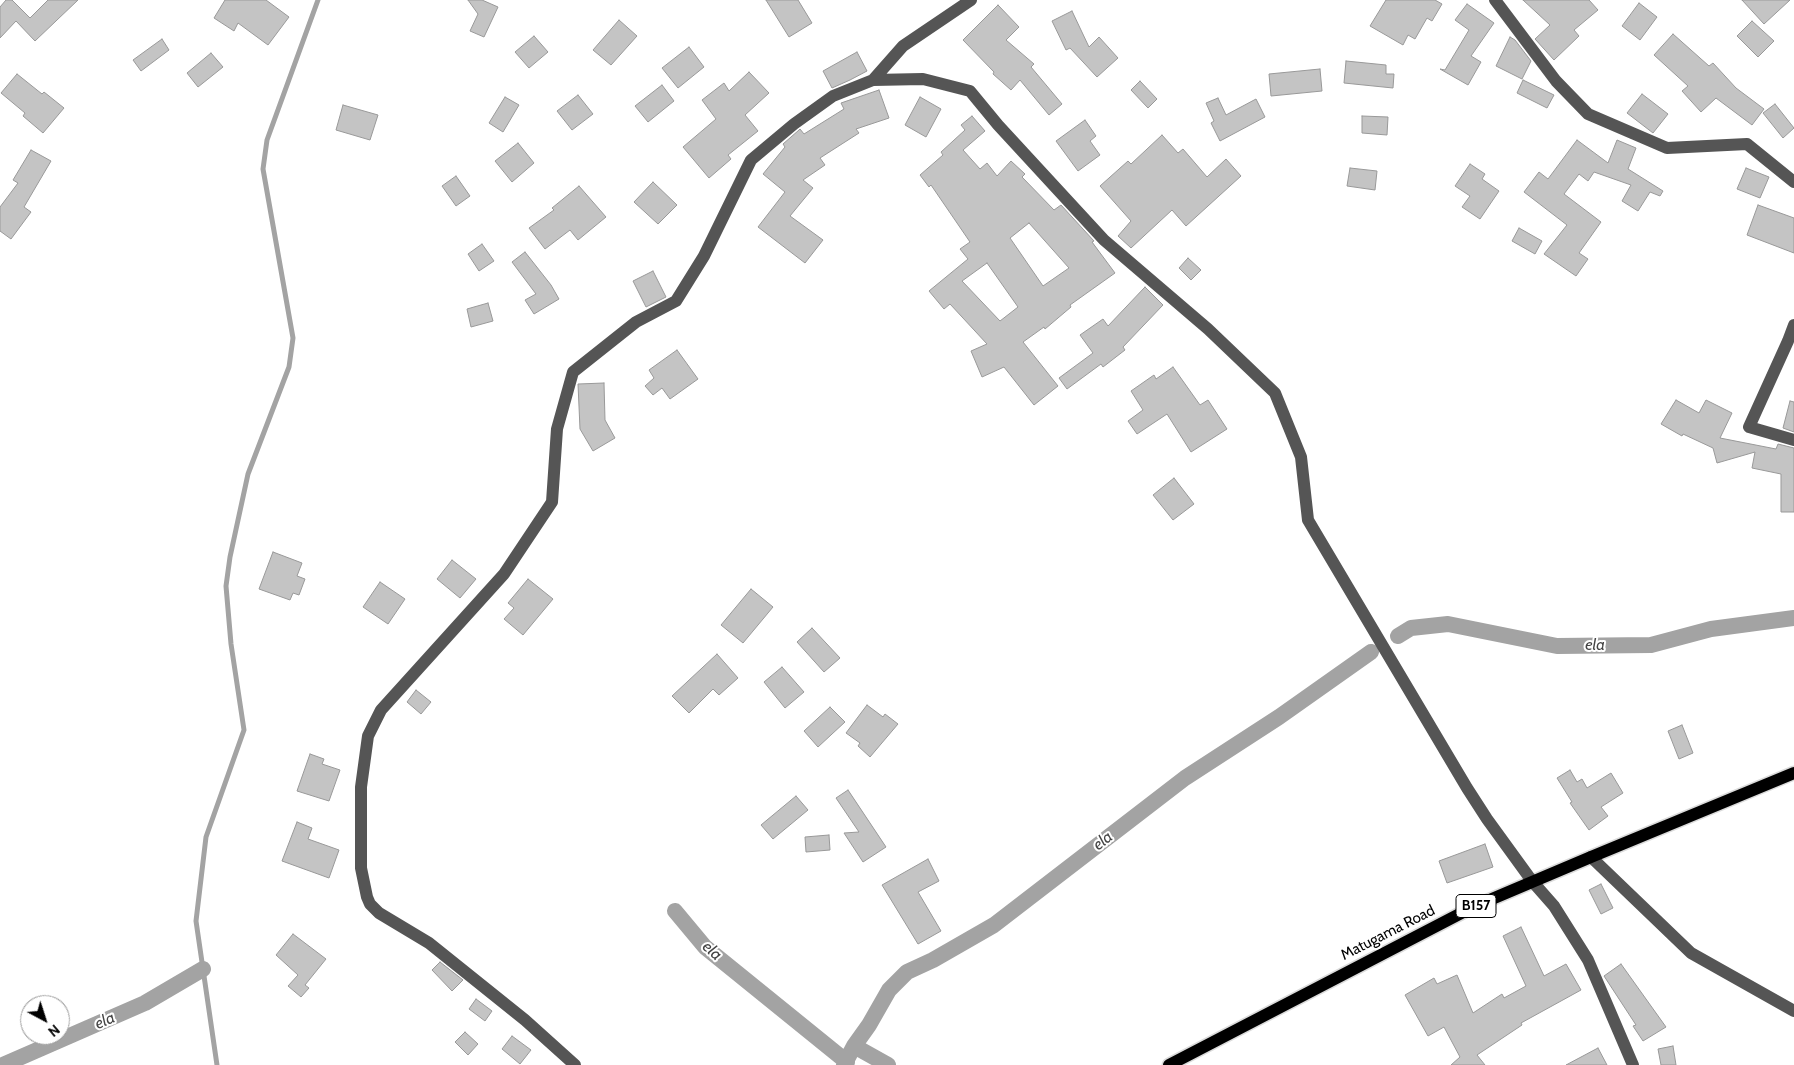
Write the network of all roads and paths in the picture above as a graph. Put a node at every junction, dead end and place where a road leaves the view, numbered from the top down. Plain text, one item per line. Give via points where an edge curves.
1 (971, 0) edge
2 (1495, 0) edge
3 (873, 80) junction
4 (1794, 182) edge
5 (1794, 324) edge
6 (1794, 440) edge
7 (1794, 773) edge
8 (1590, 857) junction
9 (1532, 881) junction
10 (1794, 1011) edge
11 (575, 1065) edge
12 (1169, 1065) edge
13 (1632, 1065) edge

1 - 3 street via 903,46
2 - 4 street via 1556,81 1588,114 1667,148 1747,144
3 - 9 street via 923,79 970,91 1104,240 1208,329 1275,393 1301,456 1308,520 1486,819
3 - 11 street via 833,96 751,160 704,256 676,301 636,322 573,372 557,429 552,502 504,574 381,710 368,736 361,787 362,868 370,904 379,913 429,943
5 - 6 street via 1749,427
7 - 8 main road, Matugama Road / B157
8 - 9 main road, Matugama Road / B157
8 - 10 street via 1691,952
9 - 12 main road, Matugama Road / B157 via 1473,907
9 - 13 street via 1554,906 1588,960

